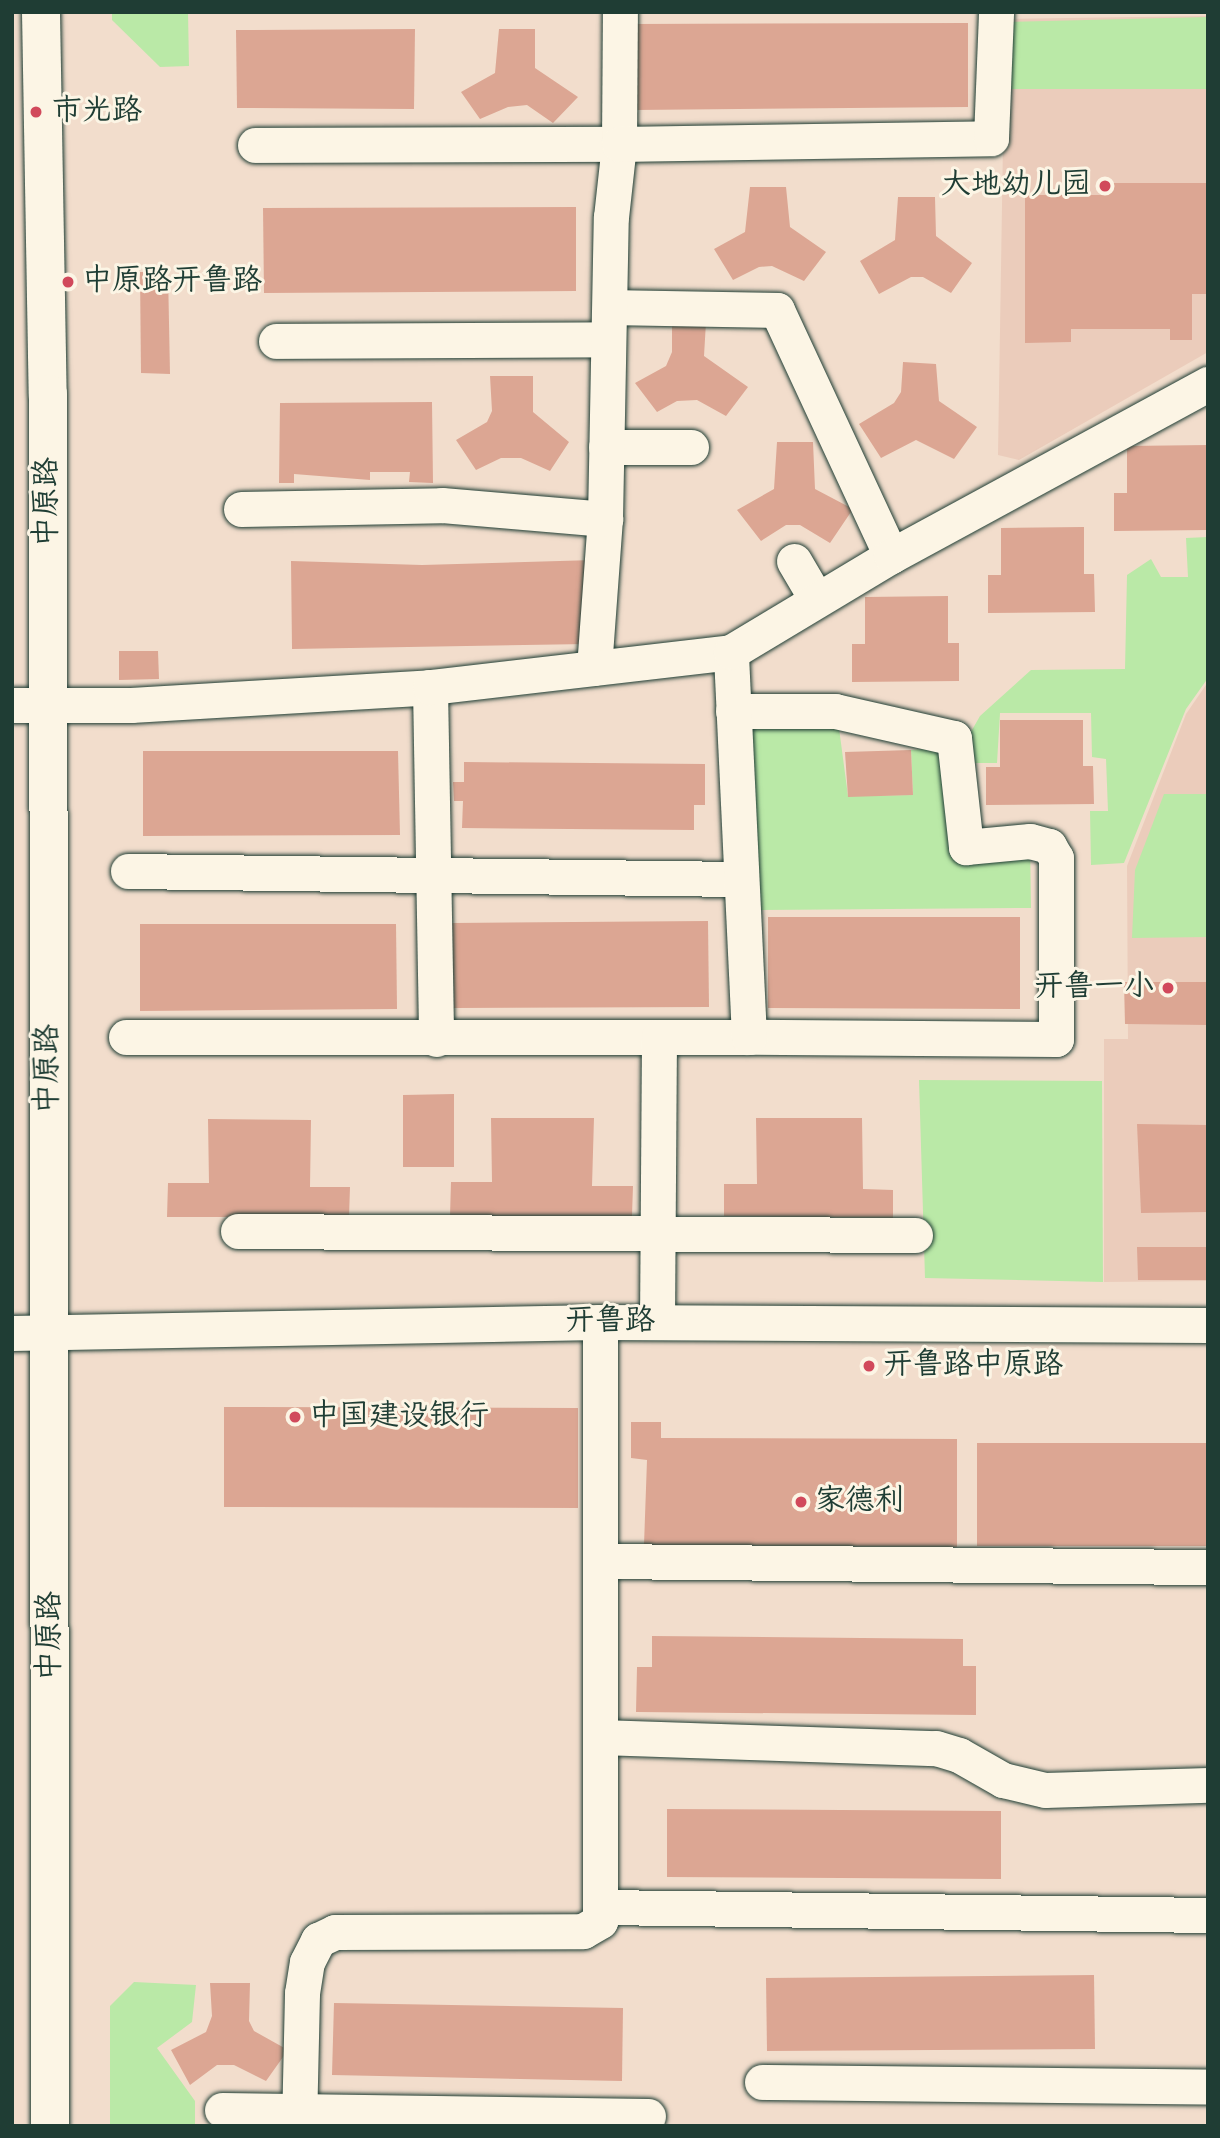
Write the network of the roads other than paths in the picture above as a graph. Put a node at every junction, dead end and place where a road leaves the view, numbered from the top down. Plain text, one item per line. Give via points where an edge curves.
1 (41, 12) edge
2 (620, 12) edge
3 (996, 12) edge
4 (619, 144) junction
5 (255, 145) dead end
6 (609, 323) junction
7 (276, 341) dead end
8 (1208, 384) edge
9 (606, 447) junction
10 (691, 447) dead end
11 (241, 509) dead end
12 (605, 519) junction
13 (891, 556) junction
14 (794, 561) dead end
15 (817, 600) junction
16 (731, 652) junction
17 (594, 667) junction
18 (430, 687) junction
19 (29, 705) edge
20 (733, 711) junction
21 (128, 871) dead end
22 (432, 876) junction
23 (739, 879) junction
24 (126, 1037) dead end
25 (659, 1037) junction
26 (749, 1037) junction
27 (436, 1039) junction
28 (238, 1231) dead end
29 (656, 1234) junction
30 (915, 1235) dead end
31 (600, 1322) junction
32 (657, 1322) junction
33 (1208, 1325) edge
34 (51, 1332) junction
35 (12, 1333) edge
36 (600, 1561) junction
37 (1208, 1567) edge
38 (600, 1737) junction
39 (1208, 1785) edge
40 (600, 1908) junction
41 (1208, 1915) edge
42 (762, 2082) dead end
43 (1208, 2087) edge
44 (222, 2110) dead end
45 (648, 2116) dead end
46 (299, 2120) edge
47 (50, 2126) edge

1 - 19 main road, 中原路 via 48,394
2 - 4 street
3 - 4 street via 991,138
4 - 5 street
4 - 6 street via 611,217
6 - 7 street
6 - 9 street
6 - 13 street via 777,310
8 - 13 street
9 - 10 street
9 - 12 street
11 - 12 street via 442,505
12 - 17 street
13 - 15 street
14 - 15 street
15 - 16 street
16 - 17 street
16 - 20 street
17 - 18 street
18 - 19 street via 131,705
18 - 22 street
19 - 34 main road, 中原路
20 - 23 street
20 - 26 street via 835,711 954,738 966,846 1030,841 1049,846 1056,858 1055,1039
21 - 22 street
22 - 23 street
22 - 27 street
23 - 26 street
24 - 27 street
25 - 26 street
25 - 27 street
25 - 29 street
28 - 29 street
29 - 30 street
29 - 32 street
31 - 32 street, 开鲁路
31 - 34 street, 开鲁路
31 - 36 street
32 - 33 street, 开鲁路
34 - 35 street, 开鲁路
34 - 47 main road, 中原路
36 - 37 street
36 - 38 street
38 - 39 street via 936,1748 959,1755 1003,1780 1045,1790
38 - 40 street
40 - 41 street
40 - 46 street via 600,1921 583,1931 335,1932 318,1940 307,1962 302,1993
42 - 43 street
44 - 46 street
45 - 46 street

